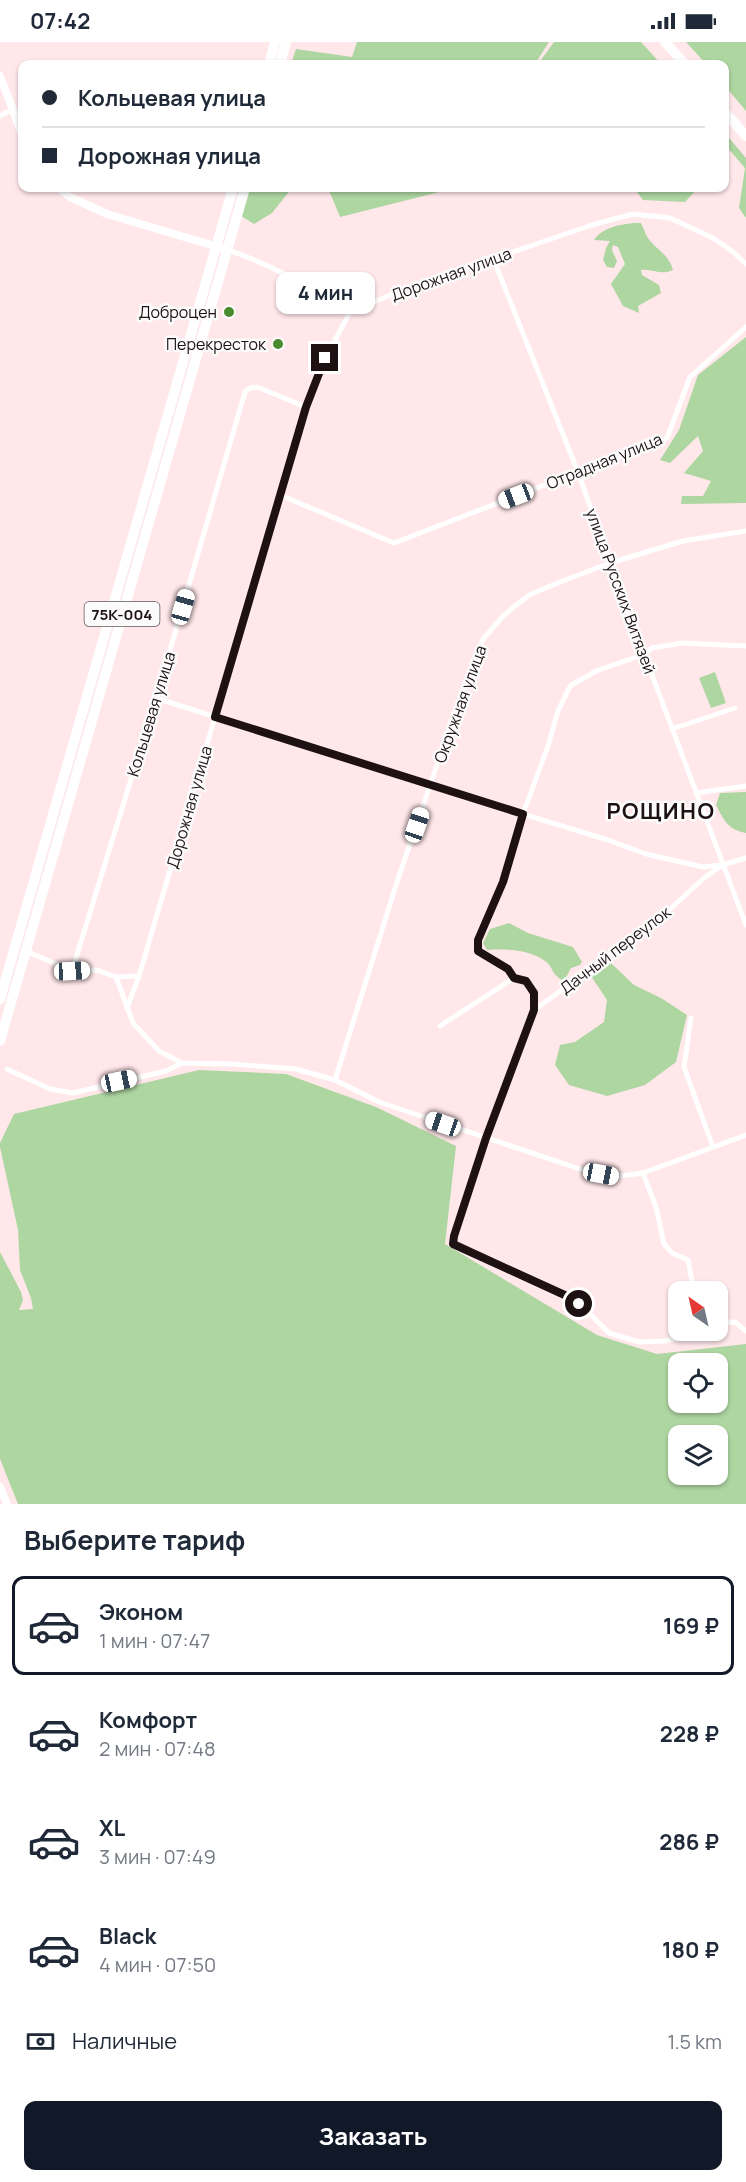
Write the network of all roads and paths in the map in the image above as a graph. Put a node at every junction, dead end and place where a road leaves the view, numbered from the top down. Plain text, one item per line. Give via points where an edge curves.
1 (275, 42) edge
2 (286, 42) edge
3 (665, 42) edge
4 (270, 60) edge
5 (281, 60) edge
6 (681, 60) edge
7 (0, 76) edge
8 (13, 109) junction
9 (0, 116) edge
10 (729, 117) edge
11 (18, 123) edge
12 (746, 136) edge
13 (64, 192) edge
14 (232, 192) edge
15 (244, 192) edge
16 (216, 246) junction
17 (228, 250) junction
18 (493, 258) junction
19 (746, 264) edge
20 (350, 312) junction
21 (746, 327) edge
22 (306, 407) junction
23 (578, 472) junction
24 (280, 495) junction
25 (746, 531) edge
26 (610, 563) junction
27 (746, 646) edge
28 (645, 654) junction
29 (156, 698) junction
30 (735, 708) dead end
31 (215, 717) junction
32 (672, 729) junction
33 (431, 786) junction
34 (746, 786) edge
35 (696, 793) junction
36 (523, 814) junction
37 (746, 858) edge
38 (722, 865) junction
39 (746, 925) edge
40 (26, 951) junction
41 (72, 971) junction
42 (139, 976) junction
43 (116, 977) junction
44 (514, 978) junction
45 (0, 999) edge
46 (127, 1008) junction
47 (534, 1010) junction
48 (691, 1018) dead end
49 (440, 1026) dead end
50 (0, 1041) edge
51 (182, 1063) junction
52 (7, 1069) dead end
53 (335, 1080) junction
54 (746, 1135) edge
55 (486, 1138) junction
56 (713, 1147) junction
57 (643, 1173) junction
58 (692, 1281) edge
59 (728, 1322) edge
60 (746, 1331) edge
61 (668, 1340) edge
62 (0, 1487) edge
63 (7, 1504) edge

1 - 4 highway
2 - 5 highway
3 - 6 highway
7 - 8 street
8 - 9 street
8 - 11 street
10 - 12 highway
13 - 16 street via 107,214
14 - 16 highway, 75К-004
15 - 17 highway, 75К-004
16 - 17 street
16 - 45 highway, 75К-004
17 - 20 street via 274,268
17 - 40 highway, 75К-004
18 - 19 street, Дорожная улица via 633,214 670,218 713,238
18 - 20 street, Дорожная улица
18 - 23 street, улица Русских Витязей
20 - 22 street, Дорожная улица via 325,358
21 - 23 street, Отрадная улица via 690,376 667,438
22 - 24 street, Дорожная улица
22 - 29 street, Кольцевая улица via 257,387 245,392
23 - 24 street, Отрадная улица via 394,543
23 - 26 street, улица Русских Витязей
24 - 31 street, Дорожная улица
25 - 26 street, Окружная улица via 683,541
26 - 28 street, улица Русских Витязей
26 - 33 street, Окружная улица via 529,596 504,615 483,639
27 - 28 street via 682,643 652,648
28 - 32 street, улица Русских Витязей
28 - 36 street via 596,671 570,686
29 - 31 street
29 - 41 street, Кольцевая улица
30 - 32 street
31 - 33 street
31 - 42 street, Дорожная улица
32 - 35 street, улица Русских Витязей
33 - 36 street
33 - 53 street, Окружная улица
34 - 35 street
35 - 38 street, улица Русских Витязей
36 - 38 street via 646,854 703,867
36 - 44 street via 503,882 478,940 478,951 508,969
37 - 38 street
38 - 39 street, улица Русских Витязей
38 - 47 street, Дачный переулок via 654,923
40 - 41 street
40 - 50 highway, 75К-004
41 - 43 street via 98,969
42 - 43 street
42 - 46 street, Дорожная улица
43 - 46 street
44 - 47 street via 526,981 534,993
44 - 49 street
46 - 51 street via 132,1023 159,1051
47 - 55 street
48 - 56 street via 684,1067
51 - 52 street via 166,1071 73,1093 50,1089
51 - 53 street via 296,1069
53 - 55 street via 379,1102
54 - 56 street
55 - 57 street via 589,1172 613,1177
55 - 61 street via 453,1244 569,1297 609,1333 639,1342
56 - 57 street
57 - 58 street via 664,1244 687,1260
59 - 60 street via 735,1322
62 - 63 street

